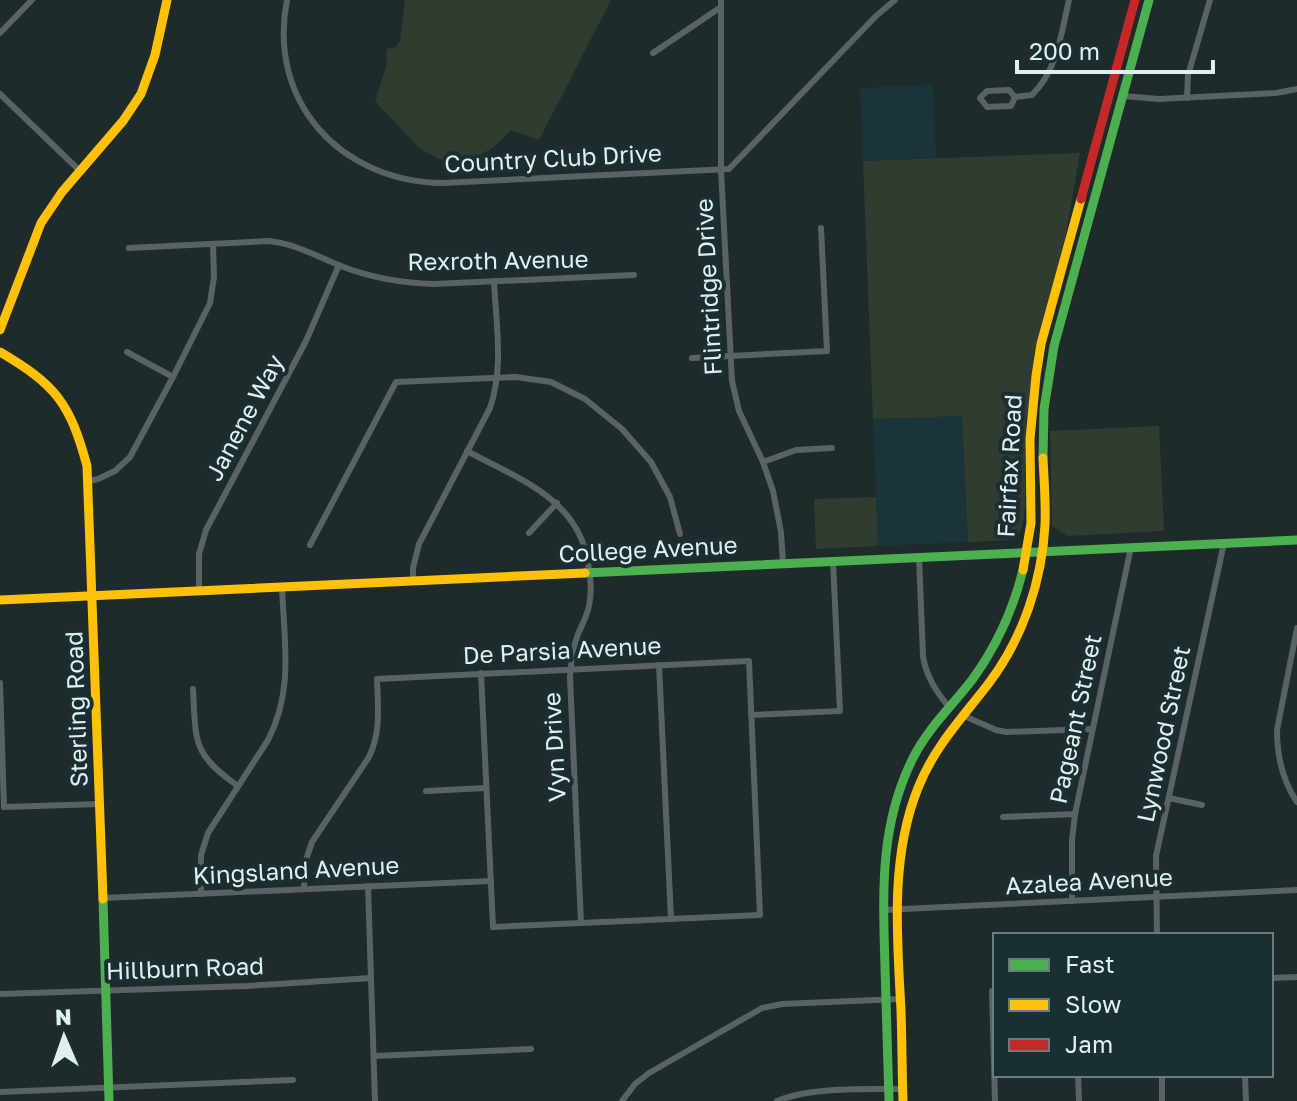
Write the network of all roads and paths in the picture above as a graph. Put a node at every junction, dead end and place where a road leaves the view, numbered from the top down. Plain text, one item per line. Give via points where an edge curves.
1 (32, 0) edge
2 (167, 0) edge
3 (287, 0) edge
4 (895, 0) edge
5 (1069, 0) edge
6 (1137, 0) edge
7 (1149, 0) edge
8 (1210, 0) edge
9 (721, 3) edge
10 (1127, 30) junction
11 (0, 33) edge
12 (1137, 44) junction
13 (653, 53) dead end
14 (1297, 89) edge
15 (0, 94) edge
16 (1123, 96) junction
17 (1015, 97) junction
18 (1187, 98) junction
19 (1103, 116) junction
20 (1105, 160) junction
21 (79, 170) junction
22 (721, 170) junction
23 (821, 228) dead end
24 (213, 244) junction
25 (129, 248) dead end
26 (339, 265) junction
27 (634, 275) dead end
28 (494, 281) junction
29 (0, 330) edge
30 (0, 352) edge
31 (127, 352) dead end
32 (730, 356) junction
33 (692, 358) dead end
34 (173, 377) junction
35 (498, 377) junction
36 (832, 448) dead end
37 (467, 451) junction
38 (763, 462) junction
39 (88, 481) junction
40 (557, 503) junction
41 (529, 533) dead end
42 (680, 534) dead end
43 (1297, 540) edge
44 (1224, 543) junction
45 (310, 545) dead end
46 (1131, 547) junction
47 (1042, 552) junction
48 (1026, 553) junction
49 (919, 557) junction
50 (833, 561) junction
51 (783, 564) junction
52 (590, 573) junction
53 (413, 581) junction
54 (282, 587) junction
55 (199, 591) junction
56 (93, 596) junction
57 (0, 600) edge
58 (1297, 628) edge
59 (659, 665) junction
60 (570, 669) junction
61 (481, 673) junction
62 (0, 683) edge
63 (193, 689) dead end
64 (948, 706) junction
65 (751, 715) junction
66 (962, 715) junction
67 (1092, 729) junction
68 (238, 786) junction
69 (486, 788) junction
70 (426, 791) dead end
71 (1169, 798) junction
72 (1297, 802) edge
73 (100, 804) junction
74 (1202, 805) dead end
75 (2, 807) edge
76 (1075, 814) junction
77 (1003, 817) dead end
78 (491, 881) junction
79 (368, 886) junction
80 (304, 889) junction
81 (1297, 890) edge
82 (201, 894) junction
83 (1156, 897) junction
84 (103, 898) junction
85 (1072, 901) junction
86 (883, 910) junction
87 (897, 910) junction
88 (671, 919) junction
89 (581, 923) junction
90 (1157, 933) edge
91 (1297, 977) edge
92 (371, 978) junction
93 (1273, 978) edge
94 (106, 989) junction
95 (0, 994) edge
96 (886, 999) junction
97 (900, 999) junction
98 (531, 1049) dead end
99 (374, 1056) junction
100 (995, 1077) edge
101 (1078, 1077) edge
102 (1162, 1077) edge
103 (1245, 1077) edge
104 (293, 1080) dead end
105 (109, 1088) junction
106 (889, 1089) junction
107 (903, 1089) junction
108 (0, 1092) edge
109 (109, 1101) edge
110 (375, 1101) edge
111 (622, 1101) edge
112 (777, 1101) edge
113 (889, 1101) edge
114 (903, 1101) edge
115 (995, 1101) edge
116 (1079, 1101) edge
117 (1162, 1101) edge
118 (1246, 1101) edge

1 - 11 street
2 - 21 street via 154,64 141,92
3 - 22 street, Country Club Drive via 286,59 303,106 332,143 379,172 442,183
4 - 22 street via 729,169
5 - 17 street via 1057,56 1046,78 1032,95
6 - 10 street, Fairfax Road
6 - 12 street
7 - 12 street, Fairfax Road
8 - 18 street via 1188,75
9 - 13 street
9 - 22 street, Flintridge Drive
10 - 16 street via 1118,79
10 - 19 street, Fairfax Road
12 - 16 street, Fairfax Road
14 - 18 street
15 - 21 street
16 - 18 street
16 - 20 street, Fairfax Road
17 - 17 street via 1011,106 987,107 980,98 987,91 1009,90
19 - 20 street via 1099,147
19 - 48 street, Fairfax Road via 1035,375 1032,516
20 - 47 street, Fairfax Road via 1049,376
21 - 29 street via 41,223
22 - 32 street, Flintridge Drive
23 - 32 street via 827,351
24 - 25 street, Rexroth Avenue
24 - 26 street, Rexroth Avenue via 281,242
24 - 34 street via 210,303
26 - 28 street, Rexroth Avenue via 412,283
26 - 55 street, Janene Way via 306,341 206,530 199,554
27 - 28 street, Rexroth Avenue
28 - 35 street
30 - 39 street, Sterling Road via 32,371 64,405 83,448
31 - 34 street
32 - 33 street
32 - 38 street, Flintridge Drive via 739,411
34 - 39 street via 130,457 107,476
35 - 37 street via 490,408
35 - 42 street via 551,382 585,399 622,429 651,462 670,497
35 - 45 street via 396,382
36 - 38 street via 796,450
37 - 40 street
37 - 53 street via 419,544
38 - 51 street, Flintridge Drive via 778,511
39 - 56 street, Sterling Road
40 - 41 street
40 - 52 street, Vyn Drive via 580,533
43 - 44 street, College Avenue
44 - 46 street, College Avenue
44 - 71 street, Lynwood Street
46 - 47 street, College Avenue
46 - 67 street, Pageant Street
47 - 48 street, College Avenue
47 - 66 street, Fairfax Road via 1031,603 1016,639
48 - 49 street, College Avenue
48 - 64 street, Fairfax Road via 1001,634
49 - 50 street, College Avenue
49 - 64 street via 923,656 933,686
50 - 51 street, College Avenue
50 - 65 street via 840,711
51 - 52 street, College Avenue
52 - 53 street, College Avenue
52 - 60 street, Vyn Drive via 589,606
53 - 54 street, College Avenue
54 - 55 street, College Avenue
54 - 68 street via 283,702 268,740
55 - 56 street, College Avenue
56 - 57 street, College Avenue
56 - 73 street, Sterling Road
58 - 72 street via 1277,744 1281,769
59 - 60 street, De Parsia Avenue
59 - 65 street, De Parsia Avenue via 749,661
59 - 88 street
60 - 61 street, De Parsia Avenue
60 - 89 street, Vyn Drive
61 - 69 street
61 - 80 street, De Parsia Avenue via 377,679 374,747 312,842
62 - 75 street
63 - 68 street via 199,747 217,772
64 - 86 street, Fairfax Road via 915,754 893,809 884,855
65 - 88 street via 760,915
66 - 67 street via 1006,732
66 - 87 street, Fairfax Road via 939,745 915,792 900,853
67 - 76 street, Pageant Street
68 - 82 street via 204,844
69 - 70 street
69 - 78 street
71 - 74 street
71 - 83 street, Lynwood Street via 1156,856
73 - 75 street
73 - 84 street, Sterling Road
76 - 77 street
76 - 85 street, Pageant Street
78 - 79 street, Kingsland Avenue
78 - 89 street via 493,927
79 - 80 street, Kingsland Avenue
79 - 92 street
80 - 82 street, Kingsland Avenue
81 - 83 street, Azalea Avenue
82 - 84 street, Kingsland Avenue
83 - 85 street, Azalea Avenue
83 - 90 street, Lynwood Street
84 - 94 street, Sterling Road
85 - 87 street, Azalea Avenue
86 - 87 street, Azalea Avenue
86 - 96 street, Fairfax Road
87 - 97 street, Fairfax Road
88 - 89 street
91 - 93 street
92 - 94 street, Hillburn Road
92 - 99 street
94 - 95 street, Hillburn Road
94 - 105 street, Sterling Road
96 - 97 street
96 - 106 street, Fairfax Road
96 - 111 street via 762,1008 649,1073
97 - 107 street, Fairfax Road
98 - 99 street
99 - 110 street
100 - 115 street
101 - 116 street
102 - 117 street
103 - 118 street
104 - 105 street
105 - 108 street
105 - 109 street, Sterling Road
106 - 107 street
106 - 112 street via 799,1093
106 - 113 street, Fairfax Road
107 - 114 street, Fairfax Road

